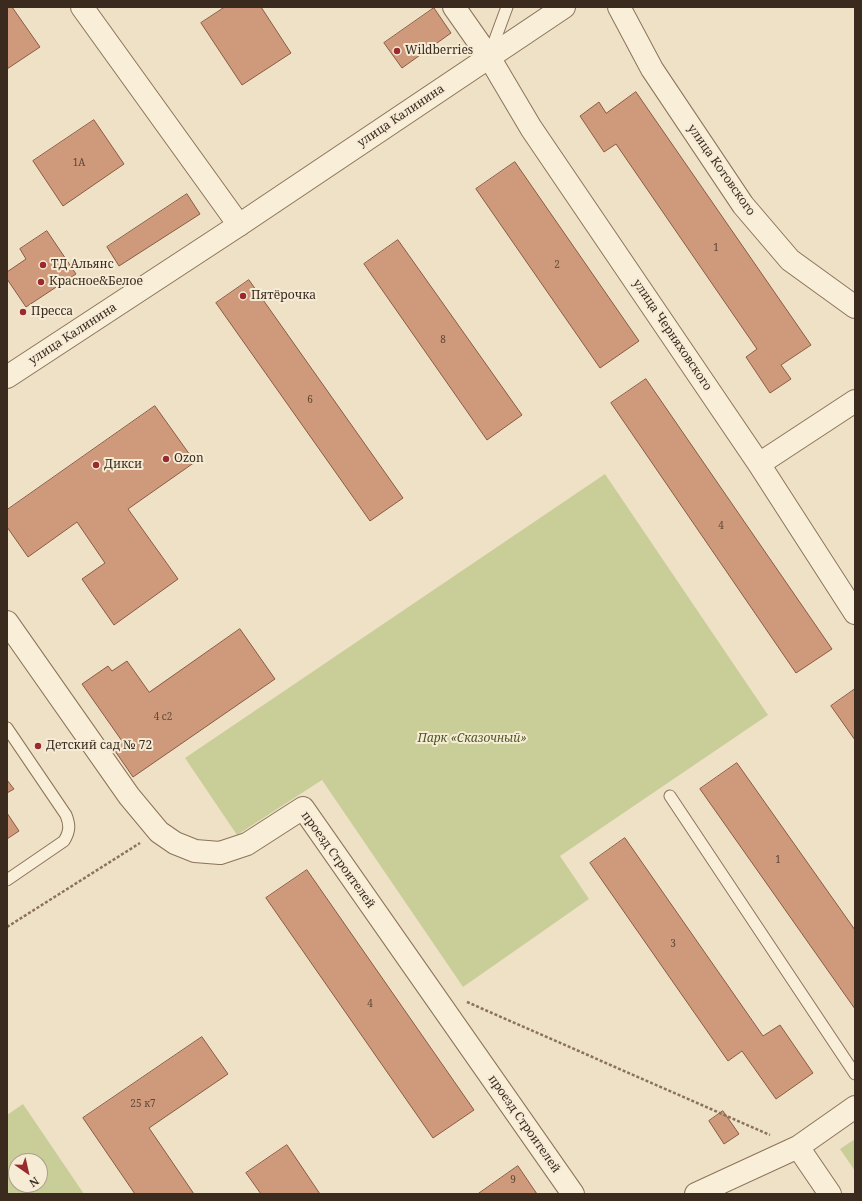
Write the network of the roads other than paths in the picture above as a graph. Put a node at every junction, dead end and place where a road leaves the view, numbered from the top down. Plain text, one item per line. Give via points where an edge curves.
1 (82, 7) edge
2 (454, 7) edge
3 (507, 7) edge
4 (564, 7) edge
5 (619, 7) edge
6 (489, 57) junction
7 (239, 225) junction
8 (855, 307) edge
9 (7, 377) edge
10 (855, 401) edge
11 (759, 464) junction
12 (855, 613) edge
13 (7, 622) edge
14 (7, 728) edge
15 (670, 796) dead end
16 (7, 880) edge
17 (855, 1074) edge
18 (855, 1107) edge
19 (798, 1147) junction
20 (573, 1194) edge
21 (696, 1194) edge
22 (830, 1194) edge

1 - 7 street
2 - 6 street, улица Черняховского
3 - 6 lane
4 - 6 street, улица Калинина
5 - 8 street, улица Котовского via 652,69 742,205 790,260
6 - 7 street, улица Калинина
6 - 11 street, улица Черняховского via 531,128
7 - 9 street, улица Калинина
10 - 11 street
11 - 12 street, улица Черняховского
13 - 20 street, проезд Строителей via 129,796 159,832 176,843 195,851 220,853 247,844 303,808
14 - 16 lane via 66,815 70,826 64,841
15 - 17 lane
18 - 19 street
19 - 21 street
19 - 22 street

